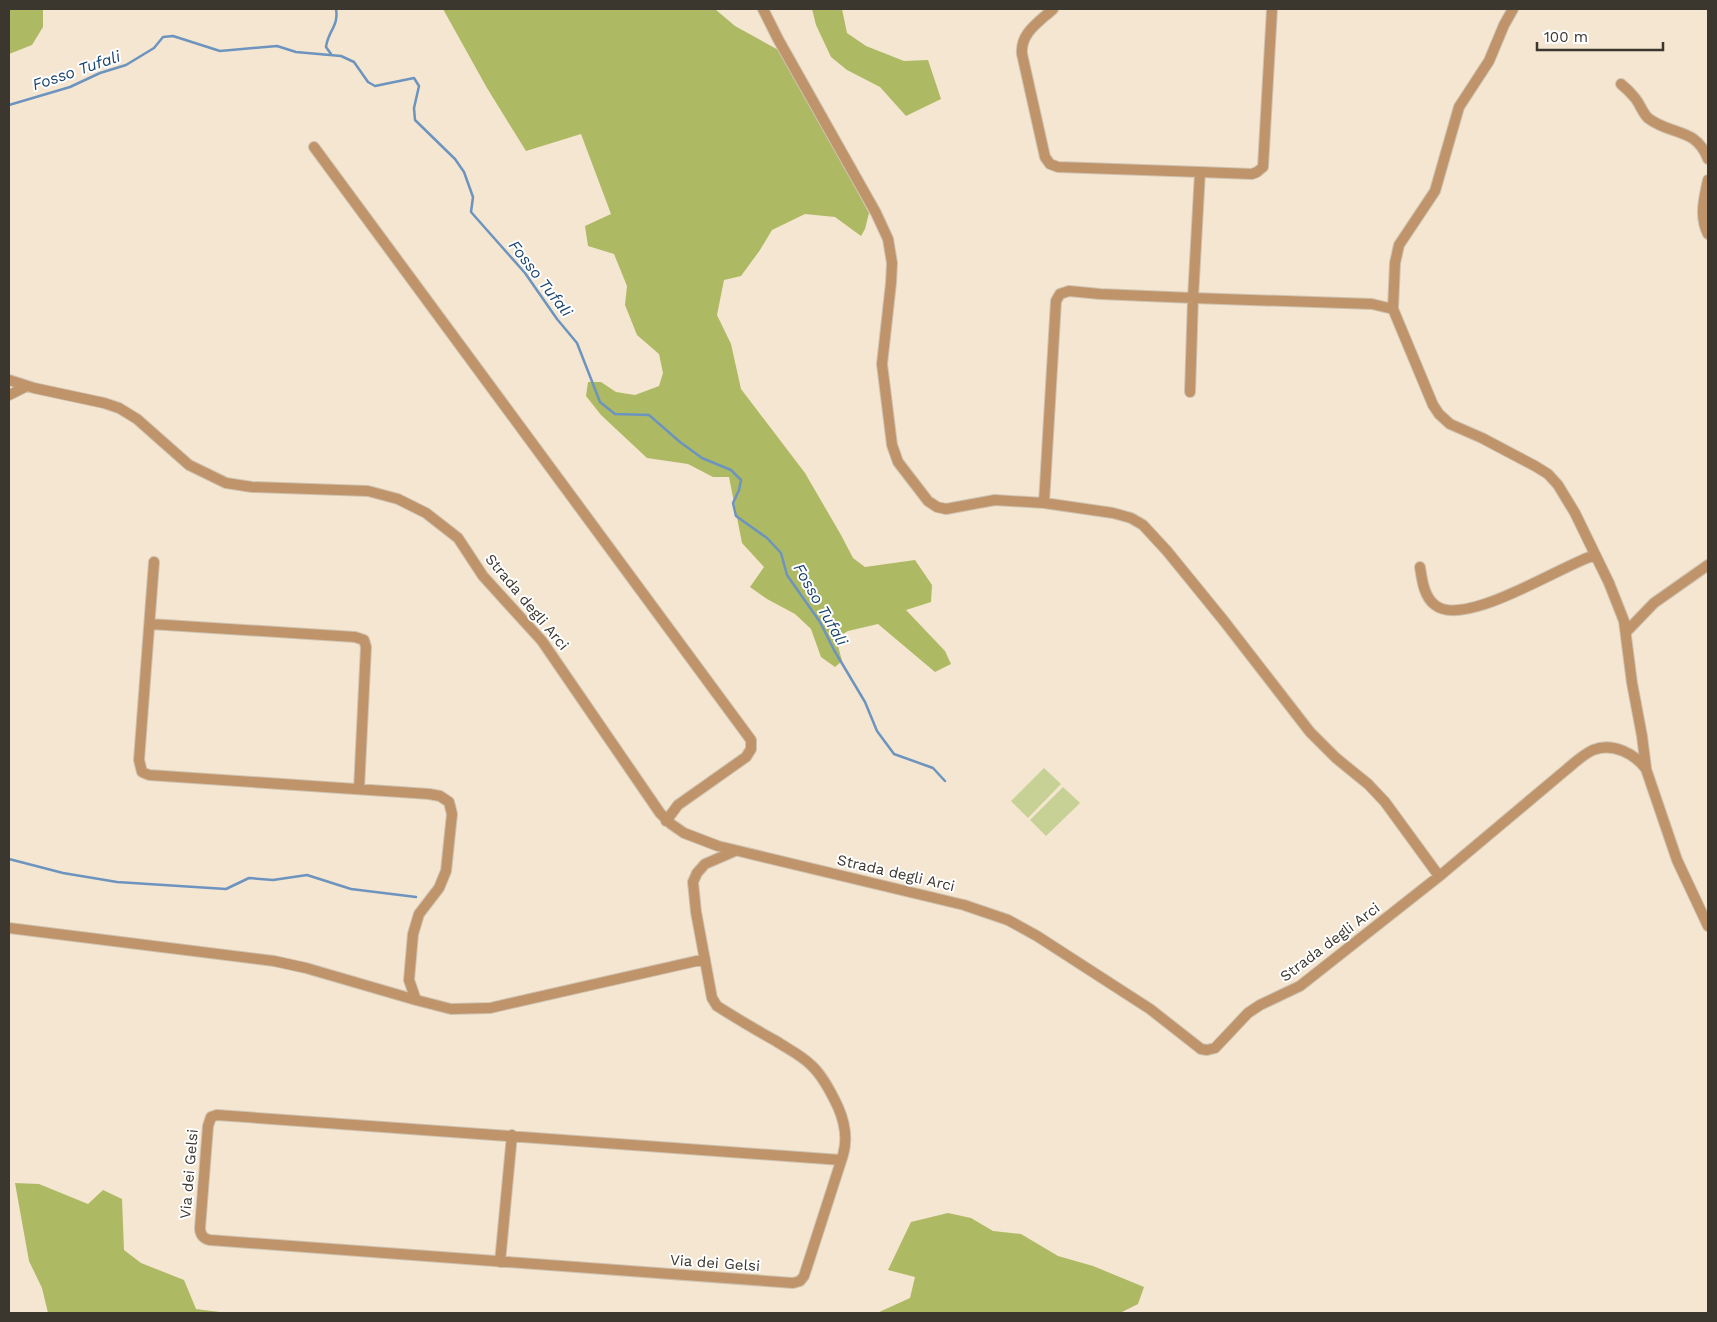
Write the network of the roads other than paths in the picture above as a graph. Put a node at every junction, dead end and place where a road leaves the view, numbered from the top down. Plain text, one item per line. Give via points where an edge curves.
1 (764, 9) edge
2 (1053, 9) edge
3 (1271, 9) edge
4 (1513, 9) edge
5 (1621, 84) dead end
6 (314, 147) dead end
7 (1708, 158) edge
8 (1200, 172) junction
9 (1708, 180) edge
10 (1708, 234) edge
11 (1193, 298) junction
12 (1393, 309) junction
13 (9, 380) edge
14 (28, 386) junction
15 (1190, 392) dead end
16 (9, 395) edge
17 (1044, 503) junction
18 (1595, 555) junction
19 (154, 562) dead end
20 (1708, 565) edge
21 (1420, 567) dead end
22 (150, 624) junction
23 (1627, 631) junction
24 (1646, 769) junction
25 (359, 789) junction
26 (666, 821) junction
27 (735, 851) junction
28 (1439, 876) junction
29 (1708, 926) edge
30 (9, 928) edge
31 (705, 959) junction
32 (416, 1000) junction
33 (512, 1135) junction
34 (841, 1160) junction
35 (500, 1262) junction

1 - 17 street via 888,239 891,278 882,364 896,459 928,501 938,507 948,509 1003,500
2 - 8 street via 1025,36 1022,45 1050,164 1058,167
3 - 8 street via 1263,167 1254,174
4 - 12 street via 1489,61 1459,107 1434,194 1399,245
5 - 7 street via 1637,100 1648,118 1696,139
6 - 26 street via 751,740 751,749 746,757 678,805
8 - 11 street
9 - 10 street via 1702,213
11 - 12 street via 1372,304
11 - 15 street
11 - 17 street via 1069,292 1058,296
12 - 18 street via 1439,414 1450,424 1551,477 1575,513
13 - 14 street, Strada degli Arci
14 - 16 street
14 - 26 street, Strada degli Arci via 104,403 124,411 190,465 226,483 373,492 404,502 430,516 458,538 488,582 542,640
17 - 28 street via 1121,514 1148,530 1246,648 1310,732 1385,802
18 - 21 street via 1495,600 1455,611 1440,609 1430,600
18 - 23 street via 1615,596
19 - 22 street
20 - 23 street via 1654,603
22 - 25 street via 364,640
22 - 25 street via 139,760 142,772 147,775
23 - 24 street
24 - 28 street, Strada degli Arci via 1638,759 1624,752 1606,748 1592,751
24 - 29 street via 1677,860
25 - 32 street via 436,795 447,800 452,808 445,874 439,888 419,914 413,934 410,980
26 - 27 street, Strada degli Arci via 695,838
27 - 28 street, Strada degli Arci via 956,903 1008,920 1127,994 1199,1048 1207,1050 1220,1044 1252,1010 1300,986
27 - 31 street, Via dei Gelsi via 706,864 693,882
30 - 32 street via 274,961
31 - 32 street via 490,1008 451,1008
31 - 34 street, Via dei Gelsi via 715,1004 800,1056 823,1080 844,1126 846,1140
33 - 34 street, Via dei Gelsi
33 - 35 street
33 - 35 street, Via dei Gelsi via 220,1115 211,1117 208,1126 200,1228 205,1238
34 - 35 street, Via dei Gelsi via 804,1276 796,1283

